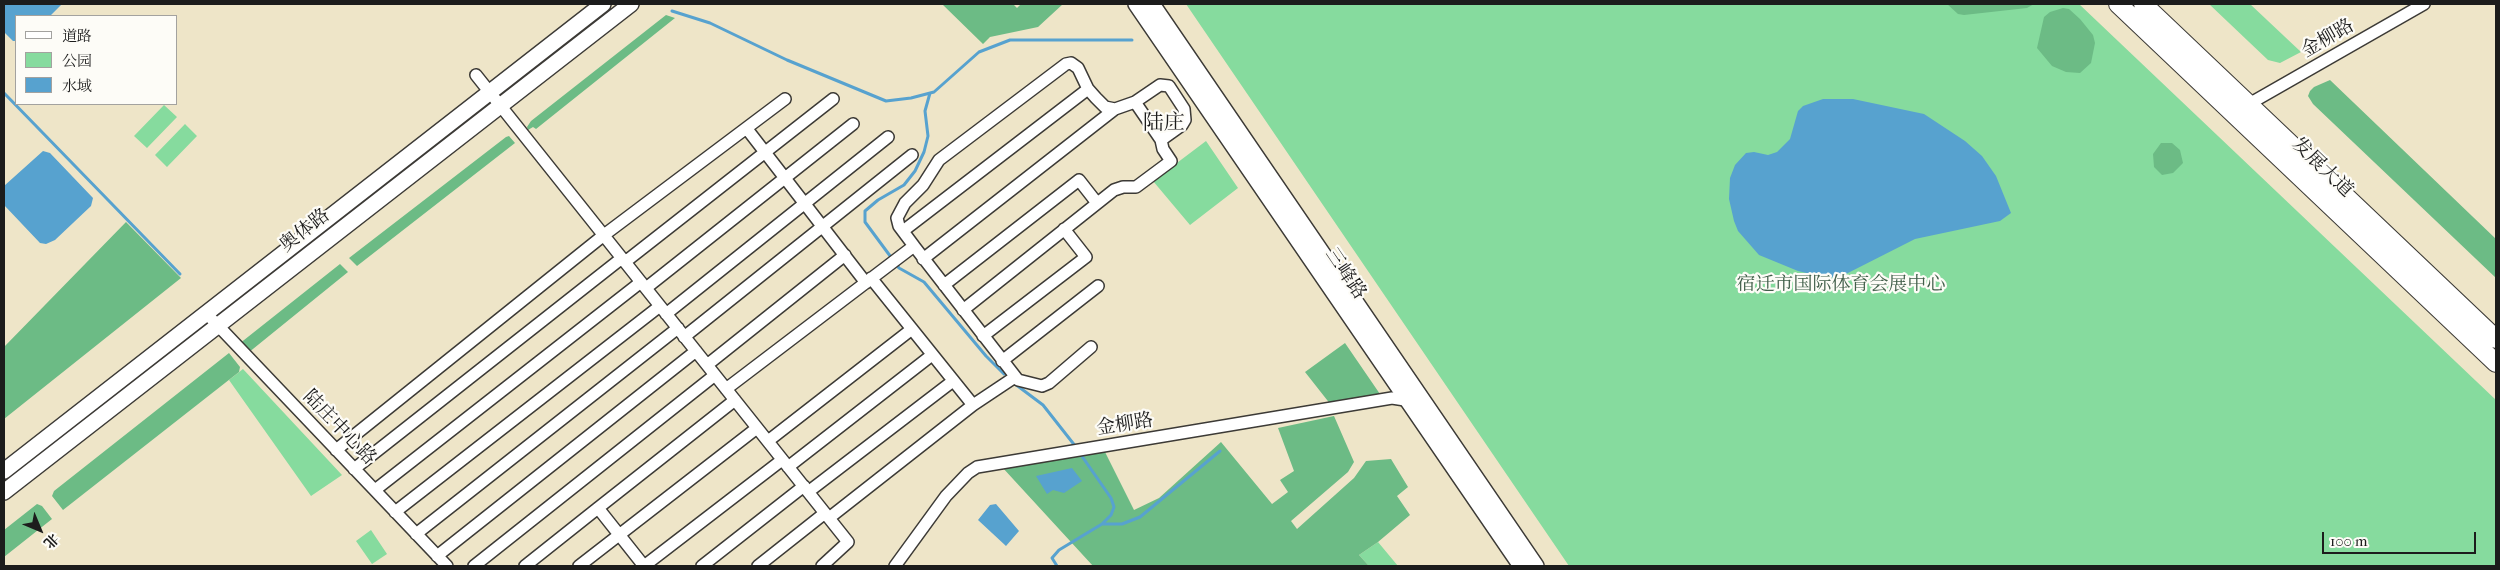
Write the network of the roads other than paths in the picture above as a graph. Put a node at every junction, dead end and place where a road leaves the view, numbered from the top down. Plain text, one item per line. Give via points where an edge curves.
1 (603, 4) edge
2 (631, 4) edge
3 (1136, 4) edge
4 (1152, 4) edge
5 (2118, 4) edge
6 (2143, 4) edge
7 (2424, 4) edge
8 (476, 75) dead end
9 (1193, 75) junction
10 (1088, 89) junction
11 (490, 92) junction
12 (1175, 94) junction
13 (785, 99) dead end
14 (833, 99) dead end
15 (1134, 102) junction
16 (2248, 104) junction
17 (500, 105) junction
18 (1114, 109) junction
19 (854, 124) dead end
20 (747, 129) junction
21 (888, 137) dead end
22 (1161, 140) junction
23 (765, 152) junction
24 (912, 155) dead end
25 (785, 178) junction
26 (805, 204) junction
27 (1097, 204) junction
28 (822, 226) junction
29 (1064, 229) junction
30 (903, 231) junction
31 (604, 236) junction
32 (914, 246) junction
33 (845, 255) junction
34 (923, 259) junction
35 (624, 260) junction
36 (869, 281) junction
37 (643, 285) junction
38 (944, 285) junction
39 (1098, 286) dead end
40 (663, 310) junction
41 (963, 310) junction
42 (206, 313) junction
43 (217, 325) junction
44 (912, 329) junction
45 (681, 332) junction
46 (983, 336) junction
47 (2496, 339) edge
48 (1091, 347) dead end
49 (696, 351) junction
50 (932, 355) junction
51 (1002, 361) junction
52 (2496, 363) edge
53 (707, 365) junction
54 (715, 375) junction
55 (1015, 377) junction
56 (953, 381) junction
57 (726, 389) junction
58 (735, 400) junction
59 (1406, 400) junction
60 (972, 405) junction
61 (757, 428) junction
62 (768, 441) junction
63 (336, 450) junction
64 (785, 463) junction
65 (354, 469) junction
66 (4, 471) edge
67 (806, 489) junction
68 (375, 490) junction
69 (4, 492) edge
70 (598, 508) junction
71 (395, 512) junction
72 (827, 516) junction
73 (416, 534) junction
74 (619, 535) junction
75 (437, 556) junction
76 (447, 566) edge
77 (474, 566) edge
78 (524, 566) edge
79 (579, 566) edge
80 (644, 566) edge
81 (702, 566) edge
82 (758, 566) edge
83 (822, 566) edge
84 (895, 566) edge
85 (1521, 566) edge
86 (1536, 566) edge

1 - 11 main road, 奥体路
2 - 17 main road, 奥体路
3 - 9 main road, 三峰路
4 - 9 main road, 三峰路
5 - 52 main road, 发展大道
6 - 16 main road, 发展大道
7 - 16 street, 金柳路
8 - 11 street
9 - 12 street
9 - 59 main road, 三峰路
9 - 86 main road, 三峰路
10 - 18 street via 1106,107
10 - 30 street
10 - 30 street via 1078,68 1071,63 1066,64 939,160 899,211 897,218
11 - 17 street
11 - 42 main road, 奥体路
12 - 15 street via 1169,86 1160,85
12 - 22 street via 1184,109 1185,120
13 - 20 street
14 - 23 street
15 - 18 street
15 - 22 street
16 - 47 main road, 发展大道
17 - 31 street
17 - 43 main road, 奥体路
18 - 34 street
19 - 25 street
20 - 23 street
20 - 31 street
21 - 26 street
22 - 27 street via 1162,149 1171,161 1136,187 1118,188
23 - 25 street
23 - 35 street
24 - 28 street
25 - 26 street
25 - 37 street
26 - 28 street
26 - 40 street
27 - 29 street
27 - 38 street via 1079,180
28 - 33 street
28 - 45 street
29 - 41 street
29 - 46 street via 1086,257
30 - 32 street
31 - 35 street
31 - 63 street
32 - 34 street
32 - 36 street
33 - 36 street
33 - 53 street
34 - 38 street
35 - 37 street
35 - 65 street
36 - 44 street
36 - 57 street
37 - 40 street
37 - 68 street
38 - 41 street
39 - 51 street
40 - 45 street
40 - 71 street
41 - 46 street
42 - 43 street, 陆庄中心路
42 - 66 main road, 奥体路
43 - 63 street, 陆庄中心路
43 - 69 main road, 奥体路
44 - 50 street
44 - 62 street
45 - 49 street
45 - 73 street
46 - 51 street
48 - 55 street via 1042,386
49 - 53 street
49 - 75 street
50 - 56 street
50 - 64 street
51 - 55 street
53 - 54 street
54 - 57 street
54 - 77 street
55 - 60 street
56 - 60 street
56 - 67 street
57 - 58 street
58 - 61 street
58 - 70 street
59 - 84 street, 金柳路 via 1392,398 972,470 946,496
59 - 85 main road, 三峰路
60 - 72 street
61 - 62 street
61 - 74 street
62 - 64 street
63 - 65 street, 陆庄中心路
64 - 67 street
64 - 80 street
65 - 68 street, 陆庄中心路
67 - 72 street
67 - 81 street
68 - 71 street, 陆庄中心路
70 - 74 street
70 - 78 street
71 - 73 street, 陆庄中心路
72 - 82 street
72 - 83 street via 848,542
73 - 75 street, 陆庄中心路
74 - 79 street
74 - 80 street
75 - 76 street, 陆庄中心路

